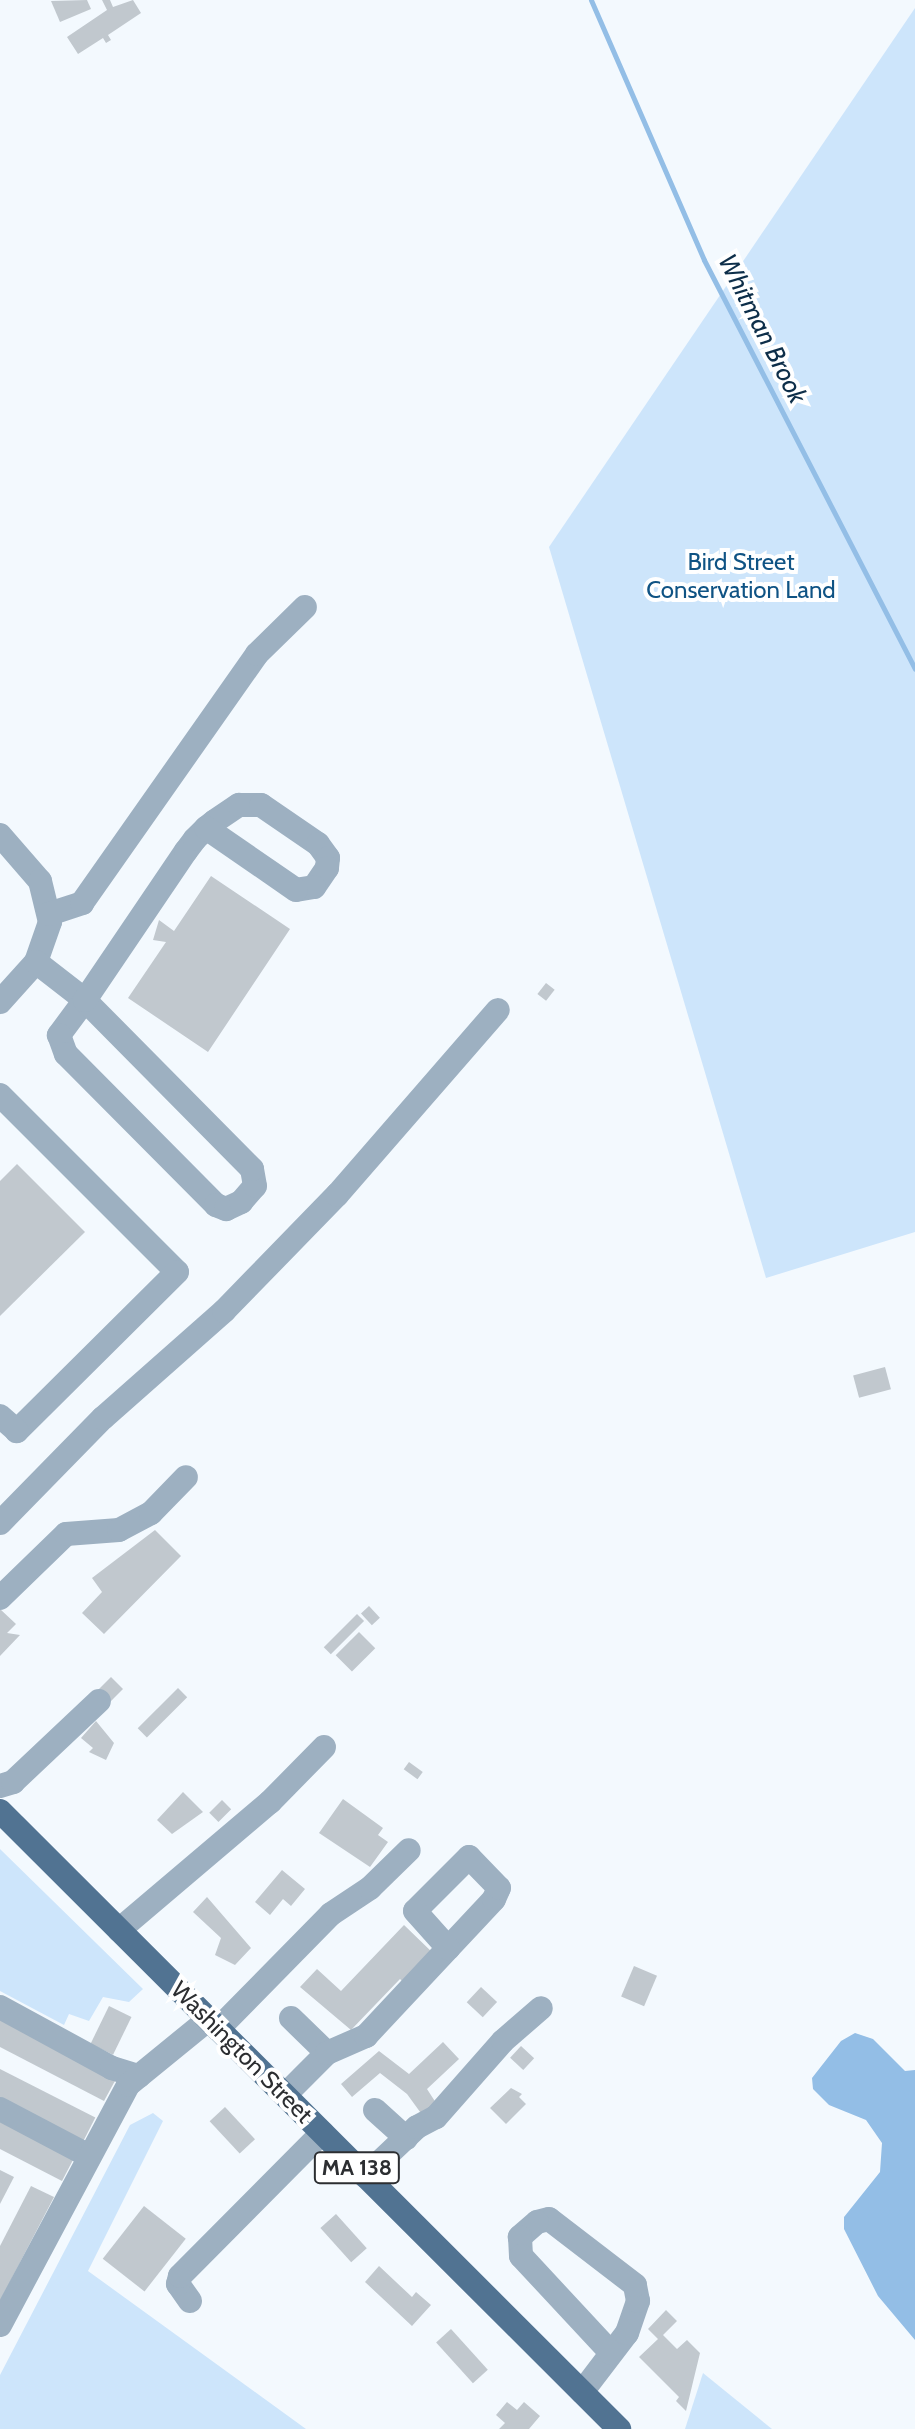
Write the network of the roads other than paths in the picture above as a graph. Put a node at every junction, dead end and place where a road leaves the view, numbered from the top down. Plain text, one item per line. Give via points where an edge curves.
1 (305, 607) dead end
2 (206, 828) junction
3 (0, 835) edge
4 (48, 906) junction
5 (36, 962) junction
6 (85, 1000) junction
7 (0, 1002) edge
8 (498, 1010) dead end
9 (0, 1095) edge
10 (0, 1416) edge
11 (186, 1477) dead end
12 (0, 1523) edge
13 (0, 1598) edge
14 (99, 1701) dead end
15 (324, 1747) dead end
16 (0, 1786) edge
17 (0, 1811) edge
18 (409, 1850) dead end
19 (119, 1930) junction
20 (448, 1948) dead end
21 (0, 2007) edge
22 (541, 2008) dead end
23 (291, 2018) dead end
24 (213, 2024) junction
25 (327, 2053) junction
26 (139, 2076) junction
27 (285, 2095) junction
28 (0, 2109) edge
29 (375, 2110) dead end
30 (322, 2133) junction
31 (406, 2138) junction
32 (89, 2156) junction
33 (365, 2176) junction
34 (190, 2301) dead end
35 (0, 2325) edge
36 (611, 2353) junction
37 (582, 2392) junction
38 (611, 2426) edge

1 - 4 street via 257,654 82,903
2 - 2 street via 239,805 256,802 321,847 327,868 314,887 296,890
2 - 6 street
3 - 4 street via 30,865
4 - 5 street via 47,940
5 - 6 street
5 - 7 street
6 - 6 street via 61,1031 63,1050 216,1205 226,1209 241,1202 255,1186 252,1169
8 - 12 street via 337,1195 245,1290 187,1348 103,1418
9 - 10 street via 177,1272 17,1431
11 - 13 street via 151,1513 119,1530 66,1534
14 - 16 street via 13,1782
15 - 19 street via 270,1802
17 - 19 main road, Washington Street / MA 138
18 - 24 street
19 - 24 main road, Washington Street / MA 138
20 - 25 street via 366,2036
21 - 26 street via 112,2068
22 - 31 street via 503,2041 436,2117
23 - 25 street
24 - 26 street
24 - 27 main road, Washington Street / MA 138
25 - 27 street
26 - 32 street via 128,2085
27 - 30 main road, Washington Street / MA 138
28 - 32 street
29 - 31 street
30 - 33 main road, Washington Street / MA 138
30 - 34 street via 180,2276 178,2284
31 - 33 street
32 - 35 street
33 - 37 main road, Washington Street / MA 138
36 - 36 street via 627,2333 638,2301 635,2285 549,2219 537,2222 520,2237 521,2256
36 - 37 street
37 - 38 main road, Washington Street / MA 138

